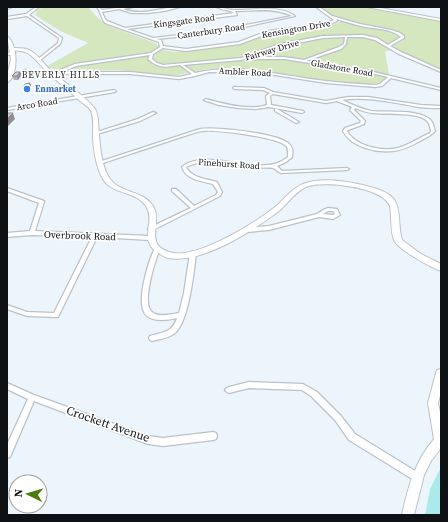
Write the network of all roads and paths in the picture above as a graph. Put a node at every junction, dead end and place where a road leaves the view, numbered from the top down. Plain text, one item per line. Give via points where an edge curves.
1 (11, 7) edge
2 (38, 7) edge
3 (98, 7) edge
4 (132, 7) edge
5 (179, 7) edge
6 (217, 7) edge
7 (317, 7) edge
8 (369, 7) edge
9 (7, 8) edge
10 (119, 8) edge
11 (230, 10) junction
12 (101, 11) junction
13 (27, 15) junction
14 (331, 16) junction
15 (7, 18) edge
16 (268, 20) junction
17 (441, 20) edge
18 (124, 28) junction
19 (268, 32) junction
20 (346, 37) junction
21 (7, 38) edge
22 (154, 38) junction
23 (387, 46) junction
24 (162, 47) junction
25 (13, 51) junction
26 (7, 54) edge
27 (152, 54) junction
28 (241, 59) junction
29 (39, 60) junction
30 (303, 61) junction
31 (181, 65) junction
32 (441, 71) edge
33 (50, 72) junction
34 (56, 72) junction
35 (195, 75) junction
36 (390, 77) junction
37 (7, 82) edge
38 (234, 88) dead end
39 (441, 89) edge
40 (114, 91) dead end
41 (272, 93) junction
42 (80, 97) junction
43 (206, 100) dead end
44 (338, 100) junction
45 (269, 106) junction
46 (354, 107) junction
47 (264, 108) junction
48 (441, 108) edge
49 (7, 109) edge
50 (278, 109) junction
51 (302, 112) dead end
52 (154, 113) dead end
53 (297, 122) dead end
54 (96, 133) junction
55 (101, 162) junction
56 (274, 166) junction
57 (347, 169) dead end
58 (7, 189) edge
59 (174, 190) dead end
60 (194, 208) junction
61 (319, 215) dead end
62 (151, 229) junction
63 (247, 230) junction
64 (32, 233) junction
65 (7, 235) edge
66 (95, 236) junction
67 (150, 238) junction
68 (157, 249) junction
69 (193, 253) junction
70 (441, 268) edge
71 (7, 307) edge
72 (181, 316) junction
73 (152, 338) dead end
74 (441, 373) edge
75 (7, 386) edge
76 (229, 390) dead end
77 (32, 397) junction
78 (213, 436) dead end
79 (441, 440) edge
80 (7, 454) edge
81 (417, 477) junction
82 (408, 515) edge

1 - 9 street
2 - 13 street
3 - 12 street
4 - 10 street
5 - 10 street via 140,12 125,12
6 - 11 street
7 - 14 street, Kensington Drive
8 - 17 street
10 - 12 street
11 - 16 street, Canterbury Road via 265,10 294,16
11 - 18 street, Kingsgate Road via 236,14
12 - 18 street via 104,21
13 - 15 street
13 - 29 street via 61,38 59,44
14 - 19 street, Kensington Drive via 336,20 328,24
14 - 23 street via 400,34 403,37
16 - 19 street
16 - 22 street, Canterbury Road via 216,32
18 - 22 street
19 - 24 street, Kensington Drive via 240,43 186,50
20 - 23 street, Fairway Drive via 370,37
20 - 28 street, Fairway Drive via 323,37 286,44
20 - 30 street via 345,44 340,48
21 - 25 street
22 - 24 street via 160,41
23 - 32 street, Fairway Drive
24 - 27 street
25 - 26 street
25 - 29 street via 28,50
25 - 37 street via 13,69
27 - 31 street, Fairway Drive via 150,60 156,64 167,67
27 - 34 street via 98,60
28 - 30 street, Gladstone Road via 266,57
28 - 31 street, Fairway Drive
29 - 33 street
30 - 36 street, Gladstone Road
31 - 35 street
33 - 34 street, Ambler Road
33 - 42 street
34 - 35 street, Ambler Road via 172,78
35 - 36 street, Ambler Road via 216,70 262,72 326,82 375,86 381,85
36 - 39 street, Gladstone Road
38 - 41 street via 264,89
40 - 42 street, Arco Road
41 - 44 street via 321,102
41 - 45 street via 268,96
42 - 49 street, Arco Road
42 - 54 street via 93,111
43 - 47 street via 219,104
44 - 46 street
44 - 48 street via 368,98
45 - 47 street
45 - 50 street
46 - 46 street via 371,112 420,116 430,122 433,131 398,150 374,149 361,144 345,131 363,122 352,110
47 - 50 street via 271,111
50 - 51 street
50 - 53 street
52 - 54 street
54 - 55 street
55 - 56 street, Pinehurst Road via 190,132 209,129 285,143 291,151 290,157
55 - 62 street via 107,180 148,204 152,214
56 - 57 street via 281,172
56 - 60 street, Pinehurst Road via 202,161 187,164 184,171 215,183 220,189 218,196
58 - 64 street, Overbrook Road via 42,202
59 - 60 street
60 - 62 street, Pinehurst Road
61 - 63 street via 269,228
62 - 67 street
63 - 69 street via 222,244
63 - 70 street via 308,184 325,183 364,188 392,202 400,243
64 - 65 street
64 - 66 street, Overbrook Road
66 - 67 street, Overbrook Road
66 - 71 street via 56,315 27,314
67 - 68 street
68 - 69 street via 170,255
68 - 72 street via 146,291 145,307 148,313 158,317
69 - 72 street
72 - 73 street via 175,330
74 - 79 street via 433,402
75 - 77 street, Crockett Avenue
76 - 81 street via 249,385 303,388 314,394 338,418 352,437
77 - 78 street, Crockett Avenue via 148,440 163,442
77 - 80 street
79 - 81 street via 426,456
81 - 82 street

